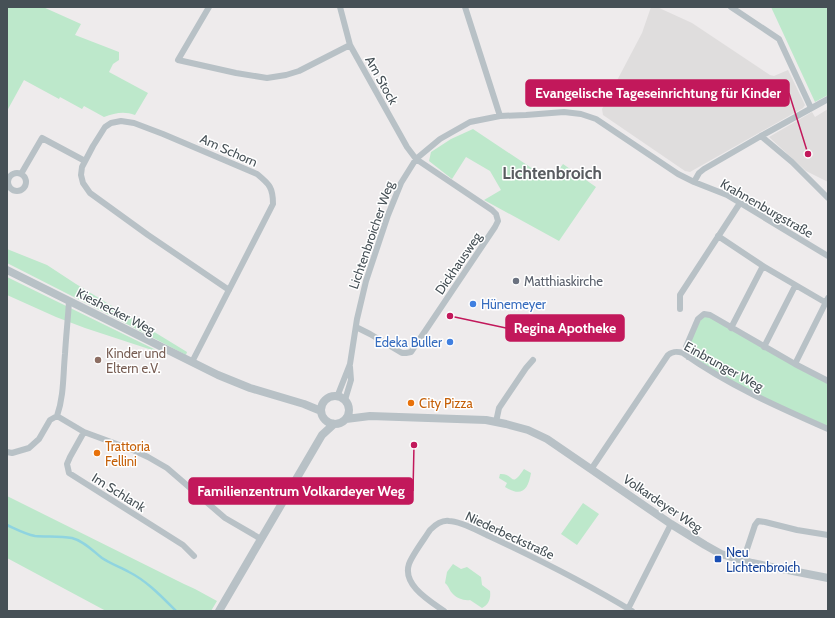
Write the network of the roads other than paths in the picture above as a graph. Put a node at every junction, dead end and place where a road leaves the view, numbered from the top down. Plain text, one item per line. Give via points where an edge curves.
1 (209, 7) edge
2 (340, 7) edge
3 (465, 7) edge
4 (731, 7) edge
5 (350, 45) junction
6 (828, 99) edge
7 (811, 108) junction
8 (500, 116) junction
9 (761, 136) junction
10 (416, 159) junction
11 (85, 161) junction
12 (21, 174) dead end
13 (694, 182) junction
14 (828, 198) edge
15 (740, 203) junction
16 (718, 236) junction
17 (828, 256) edge
18 (763, 266) junction
19 (7, 270) edge
20 (795, 286) junction
21 (229, 290) junction
22 (69, 301) junction
23 (827, 302) edge
24 (680, 310) dead end
25 (356, 327) junction
26 (731, 328) junction
27 (764, 347) junction
28 (688, 357) junction
29 (533, 360) dead end
30 (192, 362) junction
31 (796, 364) junction
32 (828, 381) edge
33 (325, 401) junction
34 (343, 401) junction
35 (304, 404) junction
36 (323, 415) junction
37 (57, 416) junction
38 (370, 416) junction
39 (346, 419) junction
40 (496, 422) junction
41 (334, 424) junction
42 (828, 430) edge
43 (84, 432) junction
44 (322, 435) junction
45 (7, 452) edge
46 (592, 468) junction
47 (671, 524) junction
48 (828, 535) edge
49 (261, 539) junction
50 (194, 556) dead end
51 (743, 561) junction
52 (828, 578) edge
53 (629, 610) edge
54 (219, 611) edge
55 (444, 611) edge

1 - 5 street via 178,60 267,78 299,71
2 - 5 street, Am Stock
3 - 8 street
4 - 7 street via 779,39
5 - 10 street, Am Stock
6 - 7 street, Krahnenburgstraße
7 - 9 street, Krahnenburgstraße
8 - 10 street, Lichtenbroicher Weg via 470,122 440,139
8 - 13 street, Krahnenburgstraße via 564,112 596,119
9 - 13 street, Krahnenburgstraße via 704,169
9 - 14 street
10 - 25 street, Lichtenbroicher Weg via 401,183 388,215 366,281
10 - 25 street, Dickhausweg via 492,210 498,218 497,224 411,352 402,353
11 - 12 street via 42,138
11 - 21 street, Am Schorn via 81,175 90,193
11 - 21 street, Am Schorn via 105,128 111,123 121,121 134,123 209,153 257,174 268,183 273,195 273,204
13 - 15 street, Krahnenburgstraße
15 - 16 street
15 - 17 street, Krahnenburgstraße
16 - 18 street
16 - 24 street via 680,295
18 - 20 street
18 - 26 street
19 - 22 street, Kieshecker Weg
20 - 23 street
20 - 27 street
21 - 30 street, Am Schorn
22 - 30 street, Kieshecker Weg
22 - 37 street via 63,390
23 - 31 street
25 - 34 street, Lichtenbroicher Weg via 350,364 351,380
26 - 27 street
26 - 28 street via 704,314 698,319 686,347
27 - 31 street
28 - 42 street, Einbrunger Weg via 734,385
28 - 46 street, Einbrunger Weg via 674,351 668,355
29 - 40 street via 499,408
30 - 35 street, Kieshecker Weg via 244,386
31 - 32 street
33 - 34 street via 330,397
33 - 35 street, Kieshecker Weg via 313,405
33 - 36 street via 322,406
34 - 38 street, Volkardeyer Weg
34 - 39 street via 348,414
35 - 36 street, Kieshecker Weg
36 - 41 street via 328,422
36 - 44 street
37 - 43 street
37 - 45 street via 50,420 39,439 29,448 12,454
38 - 39 street, Volkardeyer Weg
38 - 40 street, Volkardeyer Weg
39 - 41 street, Volkardeyer Weg
40 - 46 street, Volkardeyer Weg via 548,438
41 - 44 street
43 - 49 street via 133,450 167,468 225,518
43 - 50 street, Im Schlank via 67,464 69,473 183,545
44 - 49 street
46 - 47 street, Volkardeyer Weg
47 - 51 street, Volkardeyer Weg via 721,554
47 - 53 street
48 - 51 street via 758,521
49 - 54 street
51 - 52 street, Volkardeyer Weg
53 - 55 street, Niederbeckstraße via 557,569 450,520 439,523 430,530 412,557 408,571 412,585

